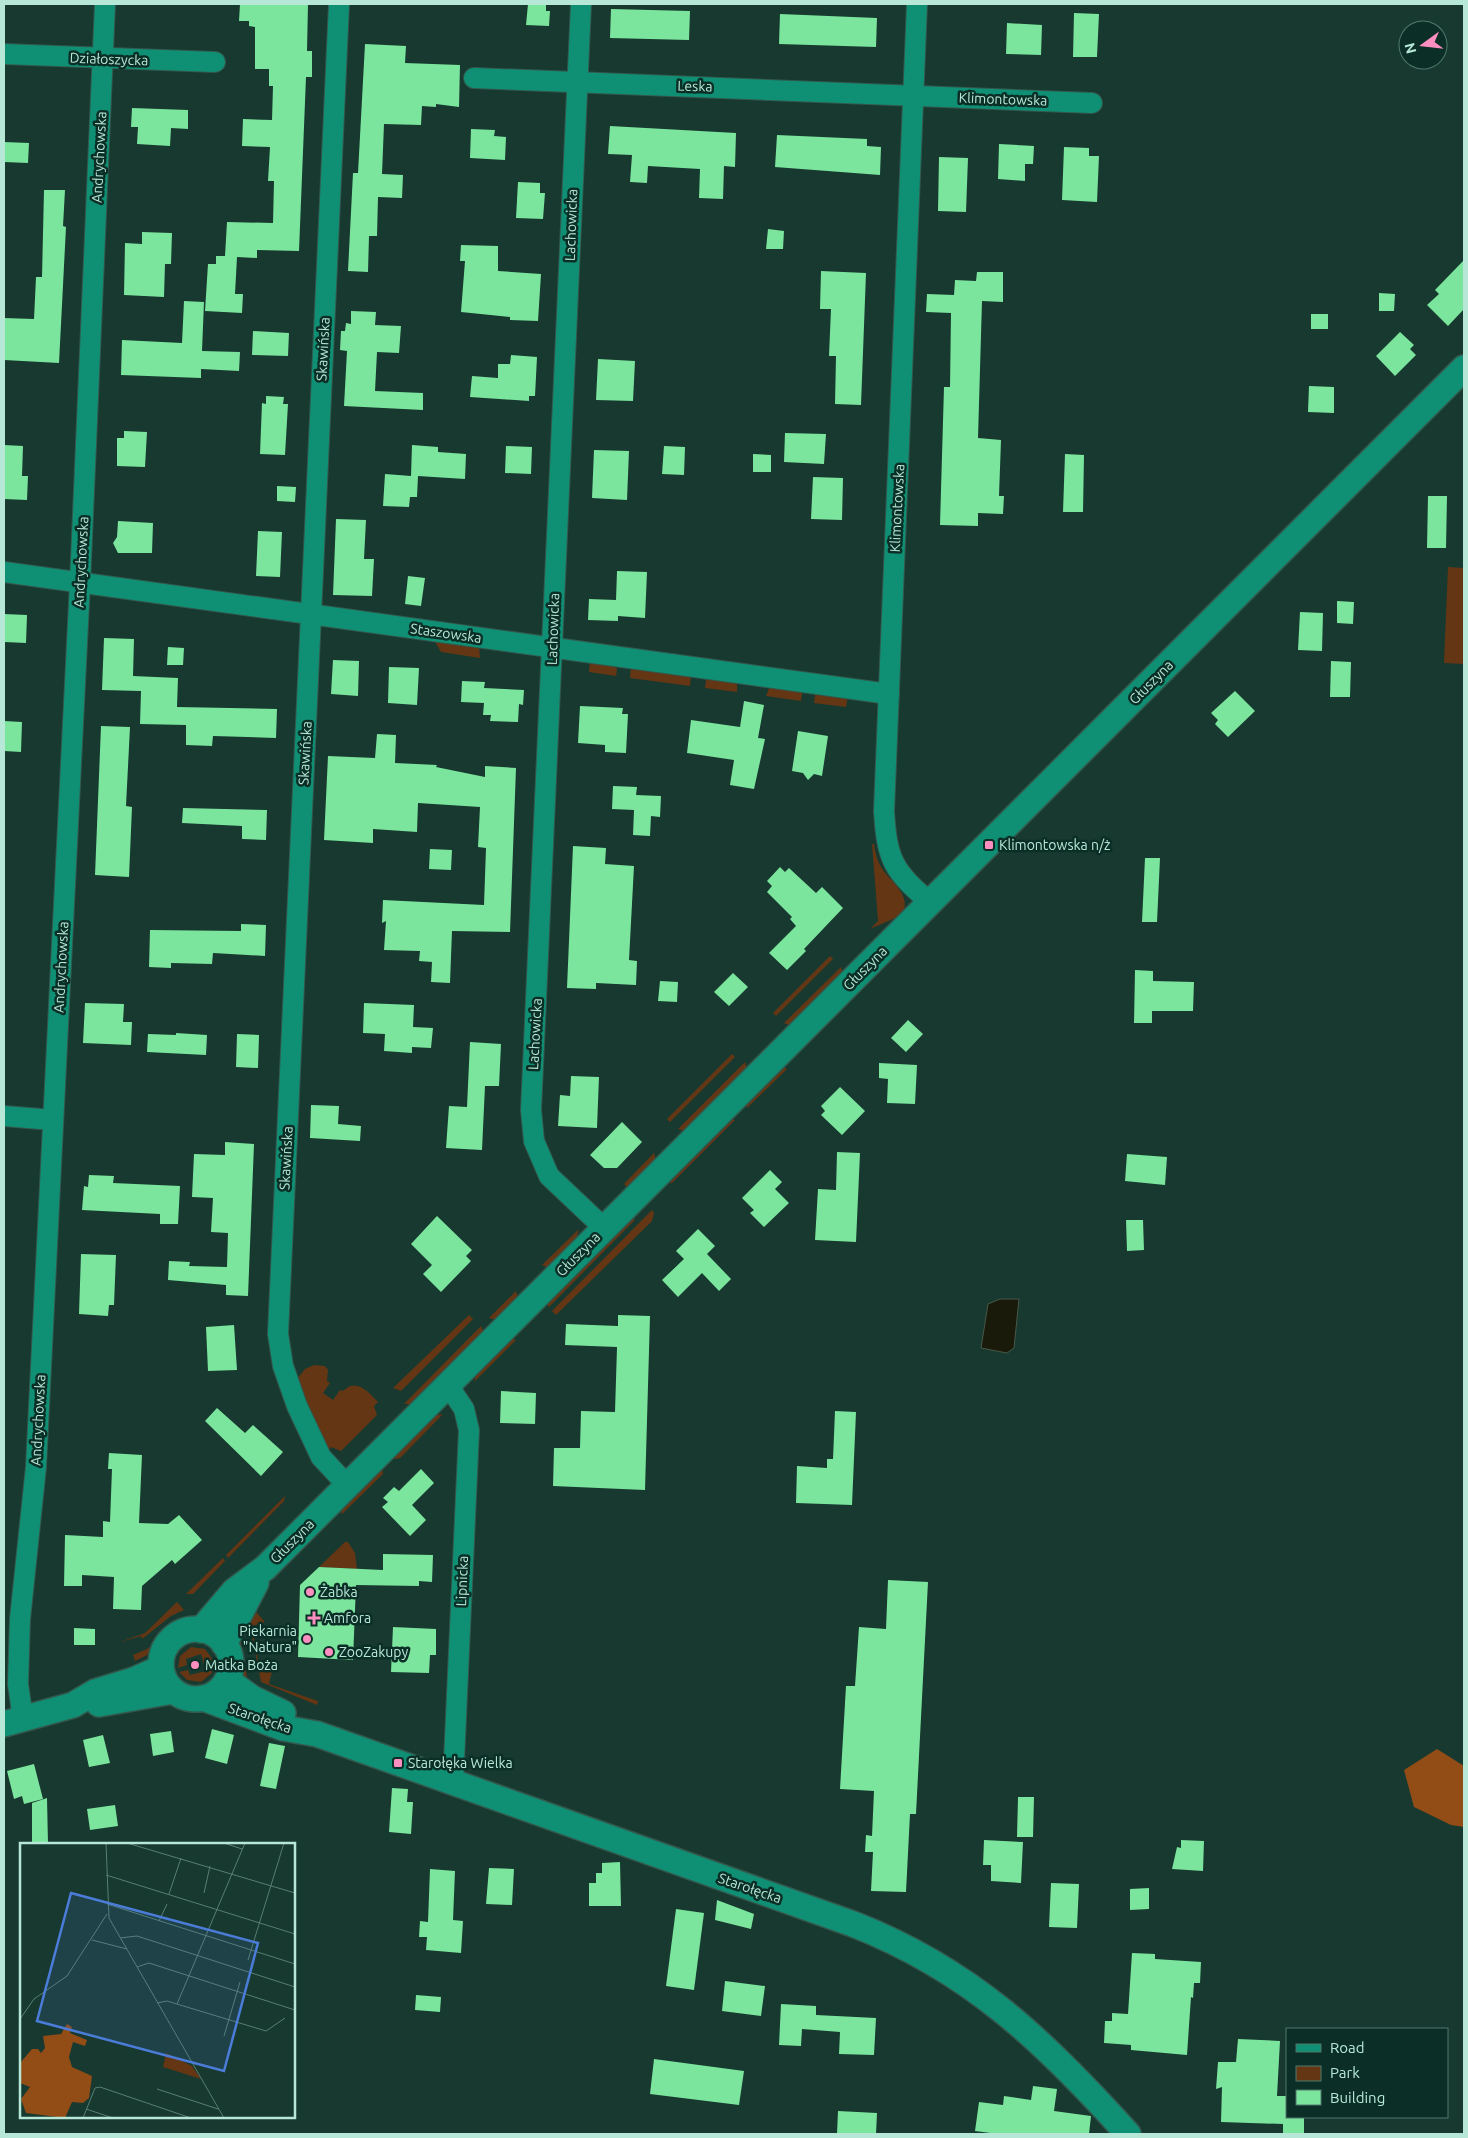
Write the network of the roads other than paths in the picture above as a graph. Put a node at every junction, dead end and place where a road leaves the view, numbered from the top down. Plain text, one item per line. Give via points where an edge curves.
1 (105, 4) edge
2 (339, 4) edge
3 (580, 4) edge
4 (917, 4) edge
5 (4, 54) edge
6 (103, 60) junction
7 (215, 62) dead end
8 (474, 78) dead end
9 (577, 81) junction
10 (915, 96) junction
11 (1092, 103) dead end
12 (1464, 368) edge
13 (4, 572) edge
14 (80, 583) junction
15 (311, 615) junction
16 (553, 648) junction
17 (888, 694) junction
18 (931, 903) junction
19 (4, 1116) edge
20 (53, 1120) junction
21 (604, 1228) junction
22 (448, 1385) junction
23 (346, 1485) junction
24 (265, 1568) junction
25 (201, 1630) junction
26 (224, 1644) junction
27 (161, 1668) junction
28 (227, 1680) junction
29 (173, 1691) junction
30 (203, 1698) junction
31 (73, 1705) junction
32 (13, 1722) edge
33 (317, 1734) junction
34 (453, 1783) junction
35 (1128, 2134) edge

1 - 6 street, Andrychowska
2 - 15 street, Skawińska
3 - 9 street, Lachowicka
4 - 10 street, Klimontowska
5 - 6 street, Działoszycka
6 - 7 street, Działoszycka
6 - 14 street, Andrychowska
8 - 9 street, Leska
9 - 10 street, Leska
9 - 16 street, Lachowicka
10 - 11 street, Klimontowska
10 - 17 street, Klimontowska
12 - 18 street, Głuszyna
13 - 14 street, Staszowska
14 - 15 street, Staszowska
14 - 20 street, Andrychowska
15 - 16 street, Staszowska
15 - 23 street, Skawińska via 278,1334 283,1366 297,1406 321,1457
16 - 17 street, Staszowska
16 - 21 street, Lachowicka via 531,1110 534,1141 549,1176
17 - 18 street, Klimontowska via 884,811 888,848 892,862 903,878
18 - 21 street, Głuszyna
19 - 20 street
20 - 32 street, Andrychowska via 36,1467
21 - 22 street, Głuszyna
22 - 23 street, Głuszyna
22 - 34 street, Lipnicka via 464,1409 469,1430
23 - 24 street, Głuszyna
24 - 25 street, Głuszyna via 234,1591
24 - 26 street, Głuszyna
25 - 26 street via 214,1634
25 - 27 street via 180,1633 172,1639 165,1647
26 - 28 street via 230,1661
27 - 29 street
27 - 31 street via 95,1692
28 - 30 street via 221,1688
28 - 33 street, Starołęcka via 252,1698 287,1714
29 - 30 street via 193,1699
29 - 31 street
30 - 33 street, Starołęcka via 283,1728
31 - 32 street
33 - 34 street, Starołęcka
34 - 35 street, Starołęcka via 853,1924 907,1947 982,1994 1030,2032

